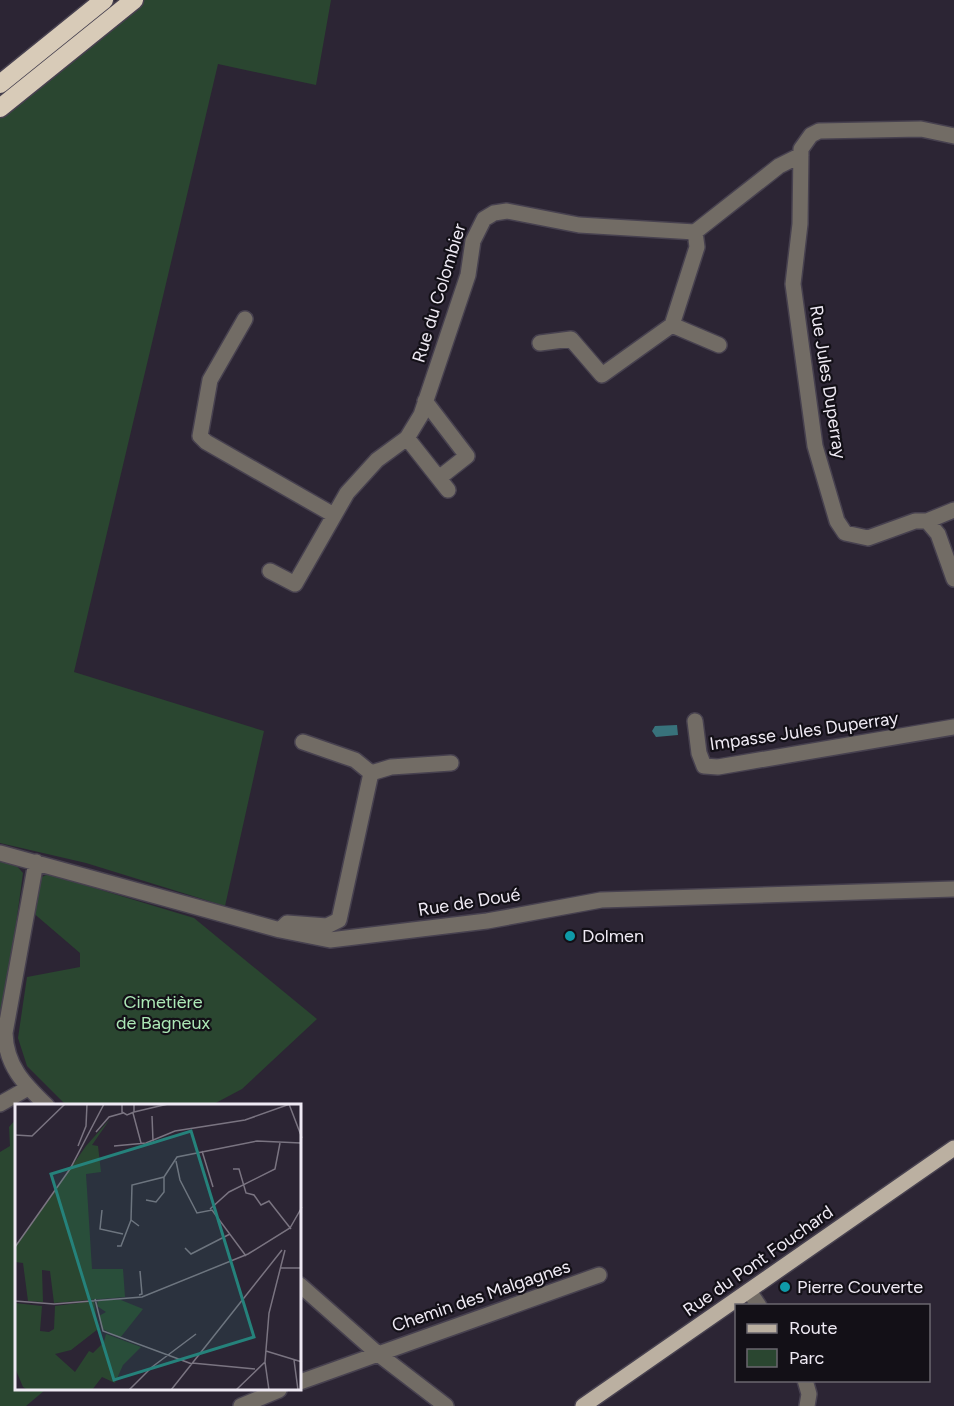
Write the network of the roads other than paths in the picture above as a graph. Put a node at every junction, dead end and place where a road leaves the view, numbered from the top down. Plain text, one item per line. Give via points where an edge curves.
1 (104, 0) edge
2 (134, 0) edge
3 (0, 84) edge
4 (0, 108) edge
5 (954, 136) edge
6 (801, 155) junction
7 (695, 232) junction
8 (244, 319) dead end
9 (672, 325) junction
10 (540, 343) dead end
11 (719, 345) dead end
12 (425, 401) junction
13 (407, 438) junction
14 (954, 510) edge
15 (332, 514) junction
16 (927, 521) junction
17 (270, 571) dead end
18 (954, 579) edge
19 (695, 721) dead end
20 (954, 727) edge
21 (303, 742) dead end
22 (451, 763) dead end
23 (371, 773) junction
24 (0, 853) edge
25 (36, 862) junction
26 (954, 889) edge
27 (280, 930) junction
28 (28, 1088) junction
29 (0, 1104) edge
30 (45, 1104) edge
31 (954, 1148) edge
32 (599, 1275) dead end
33 (302, 1287) edge
34 (749, 1291) junction
35 (758, 1304) edge
36 (377, 1353) junction
37 (302, 1381) edge
38 (806, 1382) edge
39 (275, 1391) edge
40 (241, 1406) edge
41 (446, 1406) edge
42 (583, 1406) edge
43 (807, 1406) edge

1 - 3 highway
2 - 4 highway
5 - 6 street via 921,129 819,131 805,141
6 - 7 street via 779,166
6 - 16 street, Rue Jules Duperray via 800,224 793,284 815,446 837,521 845,532 859,537
7 - 9 street via 697,247
7 - 12 street, Rue du Colombier via 579,225 522,212 494,213 477,229 468,275
8 - 15 street via 210,380 200,436
9 - 10 street via 602,375 571,339
9 - 11 street
12 - 13 street, Rue du Colombier
12 - 13 street via 467,456 443,484
13 - 15 street via 360,476
14 - 16 street, Rue Jules Duperray
15 - 17 street via 295,584
16 - 18 street via 938,534
19 - 20 street, Impasse Jules Duperray via 704,766 718,767
21 - 23 street via 355,760
22 - 23 street via 391,767
23 - 27 street via 339,920 327,926 287,923
24 - 25 street, Rue de Doué
25 - 27 street, Rue de Doué
25 - 28 street via 5,1033 8,1057
26 - 27 street, Rue de Doué via 601,900 486,921 350,939 311,938
28 - 29 street
28 - 30 street
31 - 34 main road, Rue du Pont Fouchard
32 - 36 street, Chemin des Malgagnes
33 - 36 street
34 - 35 street
34 - 42 main road, Rue du Pont Fouchard
36 - 37 street, Chemin des Malgagnes
36 - 41 street
38 - 43 street
39 - 40 street

